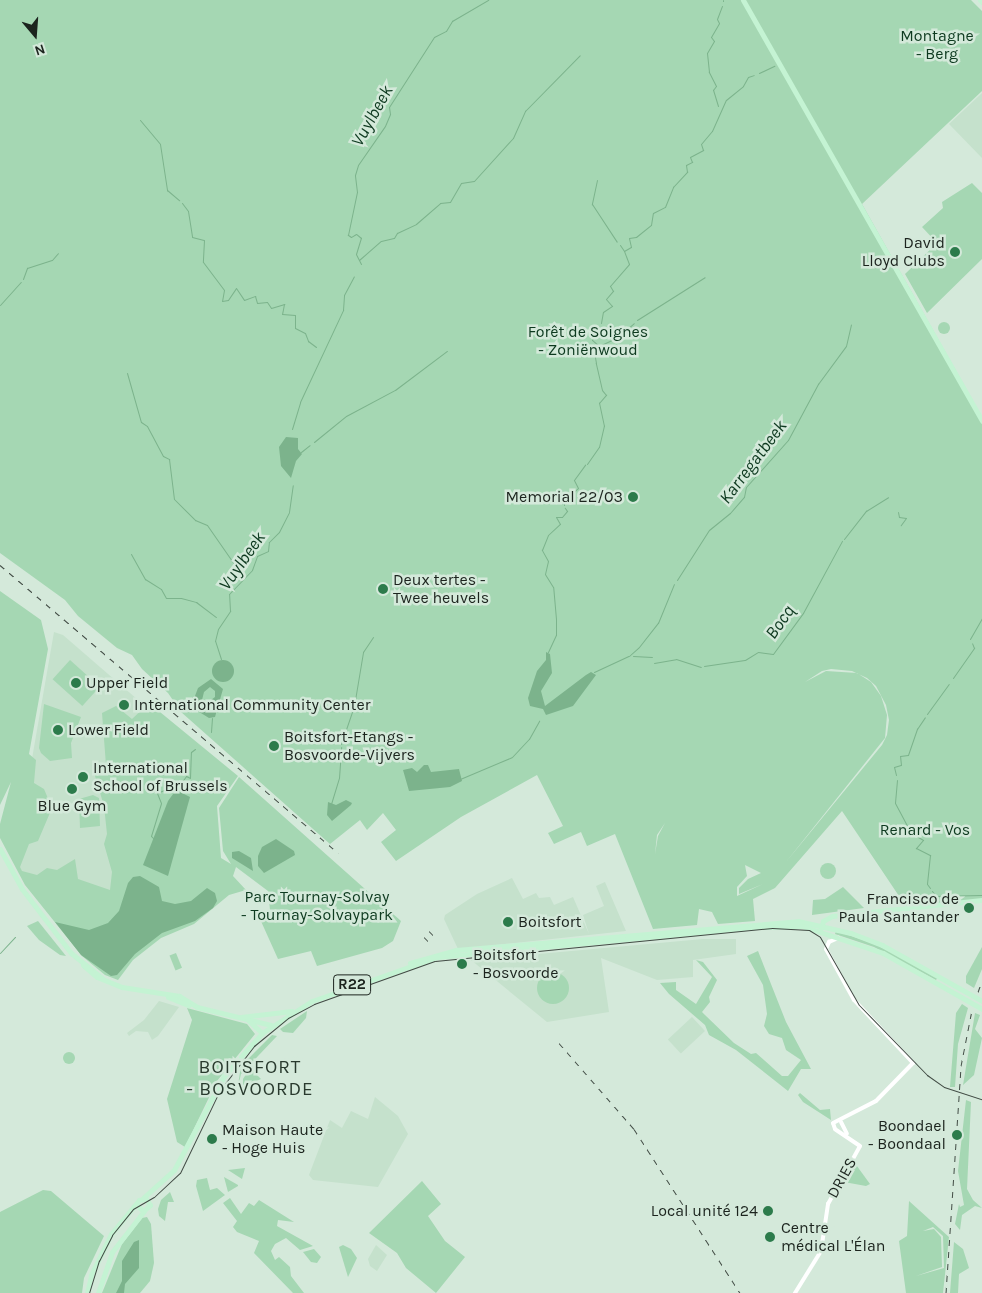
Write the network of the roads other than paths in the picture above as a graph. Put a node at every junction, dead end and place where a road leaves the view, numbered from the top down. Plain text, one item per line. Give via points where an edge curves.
1 (743, 0) edge
2 (982, 421) edge
3 (0, 850) edge
4 (982, 900) edge
5 (839, 915) junction
6 (822, 928) junction
7 (828, 928) junction
8 (840, 937) junction
9 (158, 995) junction
10 (982, 1001) edge
11 (194, 1006) junction
12 (982, 1009) edge
13 (294, 1010) junction
14 (236, 1017) junction
15 (248, 1021) junction
16 (271, 1025) junction
17 (262, 1033) junction
18 (145, 1198) junction
19 (136, 1204) junction
20 (144, 1211) junction
21 (87, 1293) edge
22 (98, 1293) edge
23 (794, 1293) edge

1 - 2 main road
3 - 9 main road via 23,890 83,964 117,985
4 - 5 main road
5 - 6 main road via 828,917
5 - 7 main road
6 - 7 main road
6 - 8 main road
6 - 13 main road, R22 via 787,921 455,955 423,960 329,993
7 - 10 main road via 891,950
8 - 12 main road via 898,960
8 - 23 street, DRIES via 829,942 826,949 856,1003 913,1063 876,1101 840,1126 860,1146 828,1204 820,1251
9 - 11 main road
9 - 11 main road via 177,996
11 - 14 main road
13 - 14 main road
13 - 16 main road, R22
14 - 15 main road
15 - 16 main road
15 - 17 main road
16 - 17 main road, R22
17 - 18 main road, R22 via 224,1076 173,1176
18 - 19 main road, R22
18 - 20 main road via 150,1206
19 - 20 main road
19 - 21 main road, R22 via 103,1247
20 - 22 main road via 112,1252

